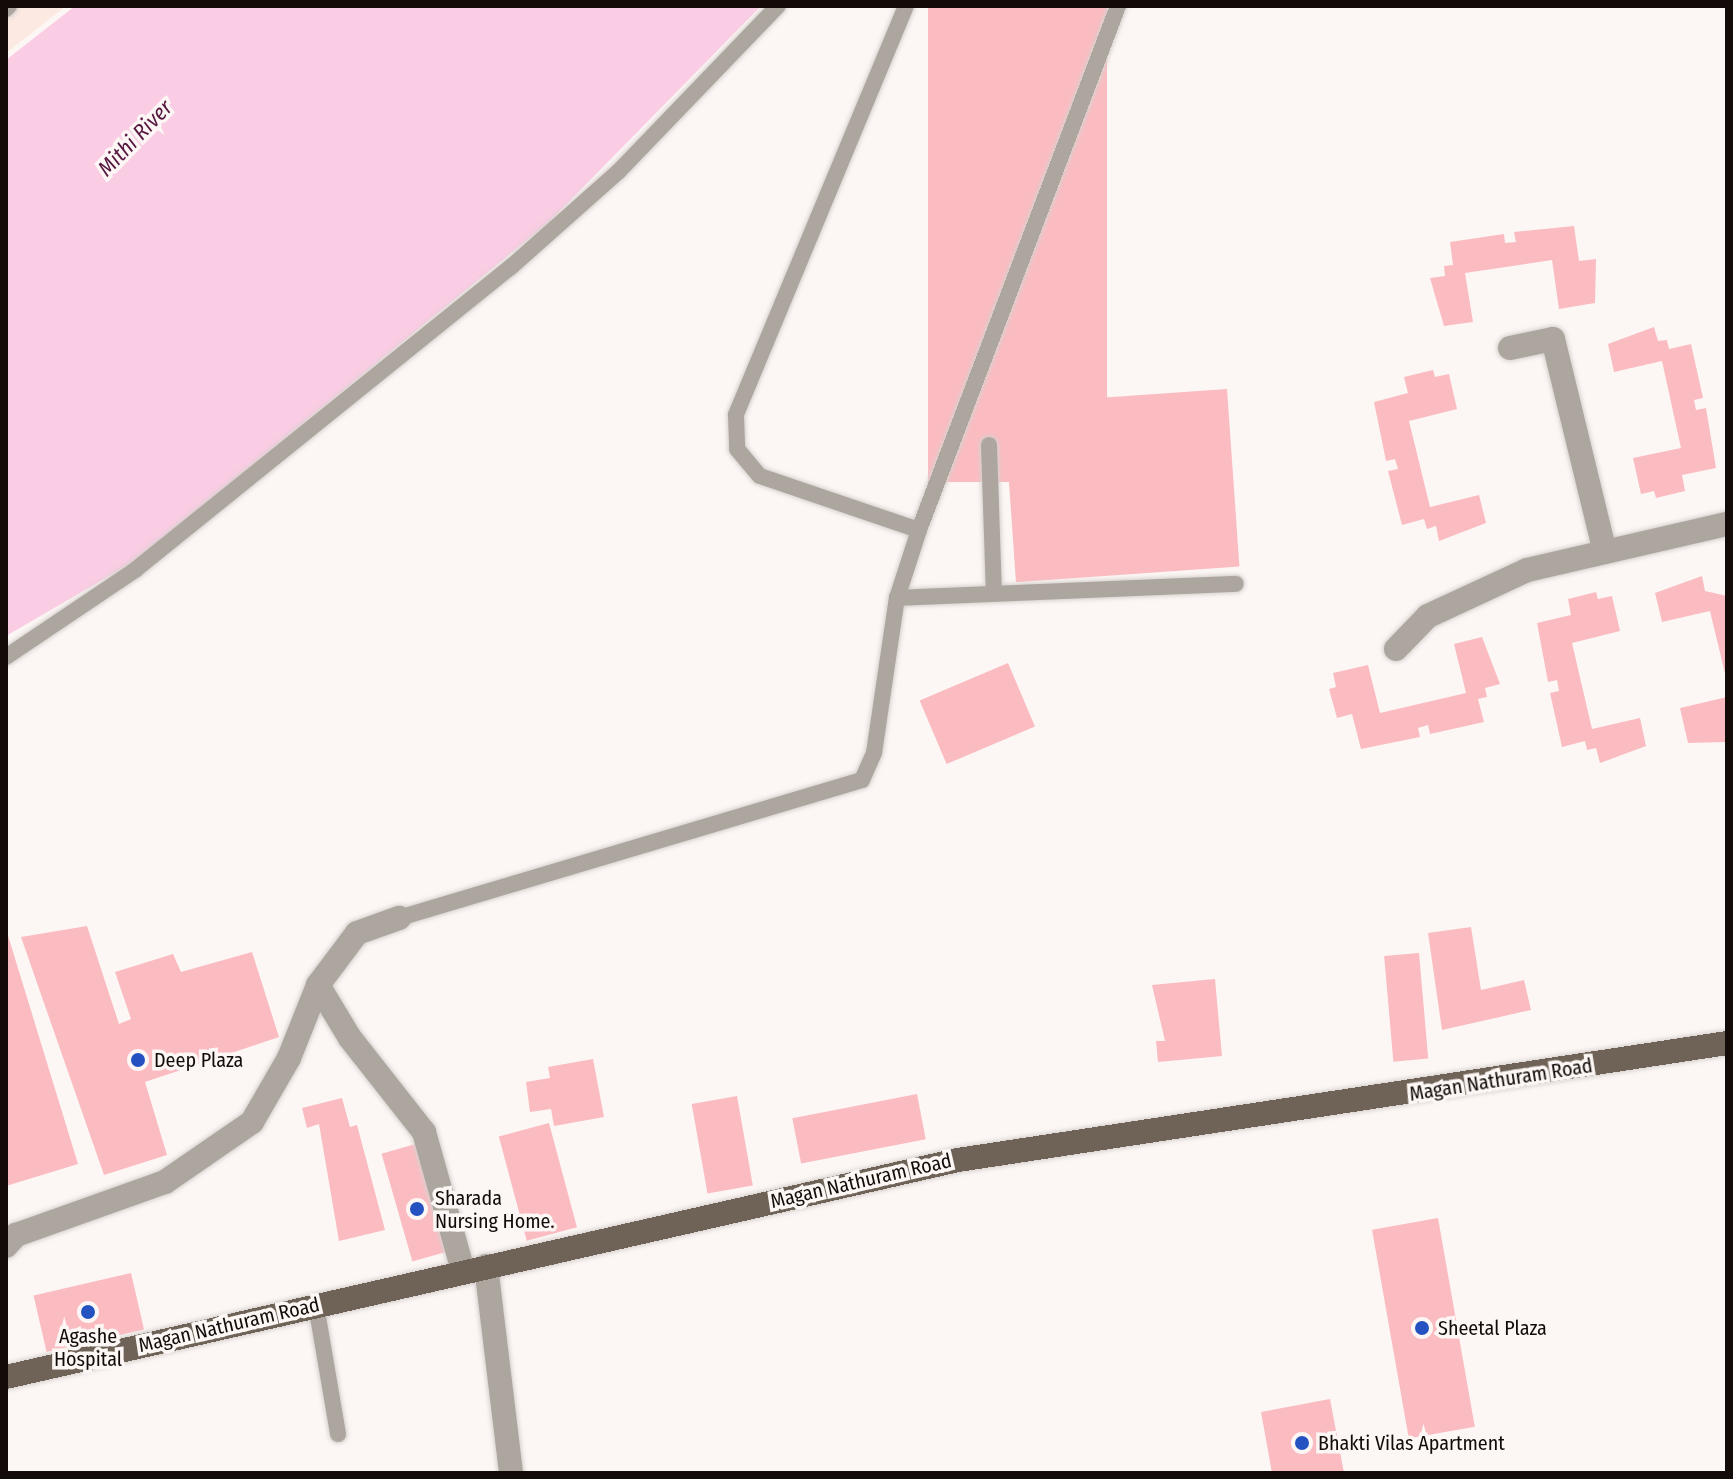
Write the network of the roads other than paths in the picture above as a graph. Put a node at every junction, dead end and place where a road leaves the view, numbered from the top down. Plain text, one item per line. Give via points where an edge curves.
1 (778, 6) edge
2 (906, 6) edge
3 (1118, 6) edge
4 (1510, 348) dead end
5 (989, 445) dead end
6 (1727, 524) edge
7 (919, 530) junction
8 (1605, 552) junction
9 (1236, 584) dead end
10 (994, 593) junction
11 (897, 598) junction
12 (1396, 649) dead end
13 (6, 657) edge
14 (399, 918) joint
15 (318, 985) junction
16 (1727, 1043) edge
17 (6, 1246) edge
18 (474, 1268) junction
19 (316, 1305) junction
20 (6, 1377) edge
21 (338, 1434) dead end
22 (511, 1473) edge

1 - 13 lane via 619,171 511,267 135,570
2 - 7 lane via 736,415 737,449 760,476
3 - 7 lane
4 - 8 street via 1553,339
5 - 10 lane
6 - 8 street
7 - 11 lane
8 - 12 street via 1527,570 1428,616
9 - 10 lane
10 - 11 lane
11 - 14 lane via 874,753 862,780
14 - 15 street via 357,933
15 - 17 street via 289,1058 252,1122 165,1182 16,1235
15 - 18 street via 350,1038 424,1132
16 - 18 main road, Magan Nathuram Road via 958,1160
18 - 19 main road, Magan Nathuram Road
18 - 22 street
19 - 20 main road, Magan Nathuram Road
19 - 21 lane

